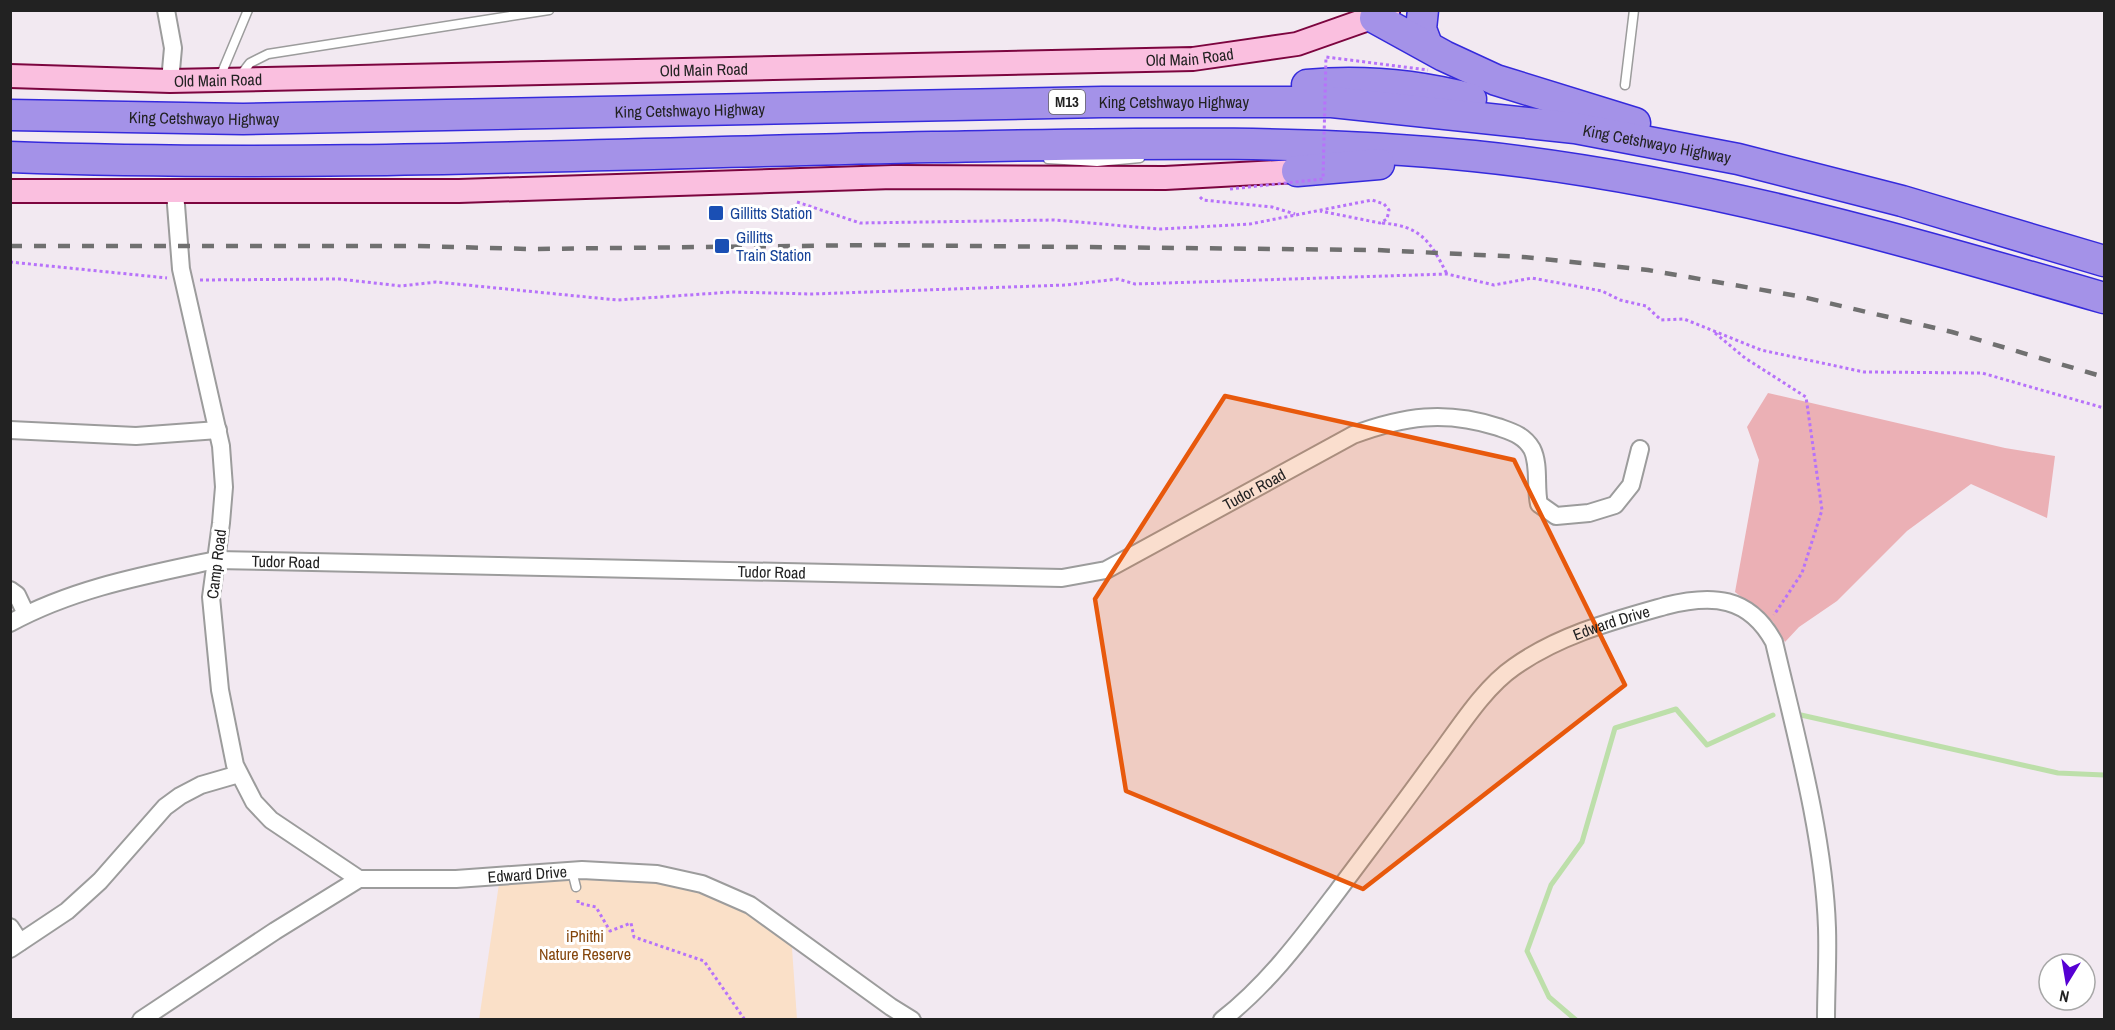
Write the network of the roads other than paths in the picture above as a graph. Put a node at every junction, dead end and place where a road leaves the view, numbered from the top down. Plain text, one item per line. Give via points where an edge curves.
1 (166, 10) edge
2 (248, 10) edge
3 (549, 10) edge
4 (1423, 10) edge
5 (1634, 10) edge
6 (1384, 14) edge
7 (1428, 58) junction
8 (13, 75) edge
9 (228, 80) junction
10 (170, 81) junction
11 (1625, 85) dead end
12 (10, 116) edge
13 (1475, 156) junction
14 (10, 157) edge
15 (1738, 159) junction
16 (1297, 171) joint
17 (10, 191) edge
18 (175, 192) junction
19 (2104, 261) edge
20 (2104, 298) edge
21 (10, 430) edge
22 (218, 430) junction
23 (1640, 449) dead end
24 (216, 560) junction
25 (10, 590) edge
26 (26, 614) junction
27 (10, 623) edge
28 (239, 774) junction
29 (359, 879) junction
30 (10, 927) edge
31 (15, 945) edge
32 (141, 1020) edge
33 (912, 1020) edge
34 (1222, 1020) edge
35 (1826, 1020) edge

1 - 10 street via 173,48
2 - 9 lane
3 - 9 lane via 268,54
4 - 7 highway via 1421,29
5 - 11 lane
6 - 7 highway
6 - 9 street, Old Main Road via 1297,44 1193,60
7 - 15 highway via 1443,56 1496,80
8 - 10 street, Old Main Road
9 - 10 street, Old Main Road
12 - 15 highway, King Cetshwayo Highway / M13 via 243,119 1240,100 1332,102 1575,128
13 - 14 highway via 1354,147 1183,144 242,161
13 - 16 highway
13 - 20 highway via 1703,191 1928,246
15 - 19 highway, King Cetshwayo Highway / M13 via 1902,201
16 - 18 street via 1165,178 893,177 459,191
17 - 18 street
18 - 22 street, Camp Road via 183,280
21 - 22 street via 136,436
22 - 24 street, Camp Road via 224,487
23 - 24 street, Tudor Road via 1631,485 1615,505 1589,513 1556,516 1539,504 1536,462 1531,448 1518,434 1475,420 1427,416 1388,422 1353,435 1106,570 1062,578
24 - 26 street, Tudor Road via 121,581
24 - 28 street, Camp Road via 211,597 213,632 220,690
25 - 26 street via 17,595
26 - 27 street, Tudor Road
28 - 29 street, Camp Road via 254,802 271,820
28 - 31 street via 201,785 165,807 100,881 67,911
29 - 32 street
29 - 33 street, Edward Drive via 574,879 657,874 702,884 750,905
30 - 31 street
34 - 35 street, Edward Drive via 1248,999 1298,944 1474,708 1511,669 1541,648 1602,624 1679,603 1722,600 1737,603 1768,630 1774,642 1801,757 1822,873 1827,927

